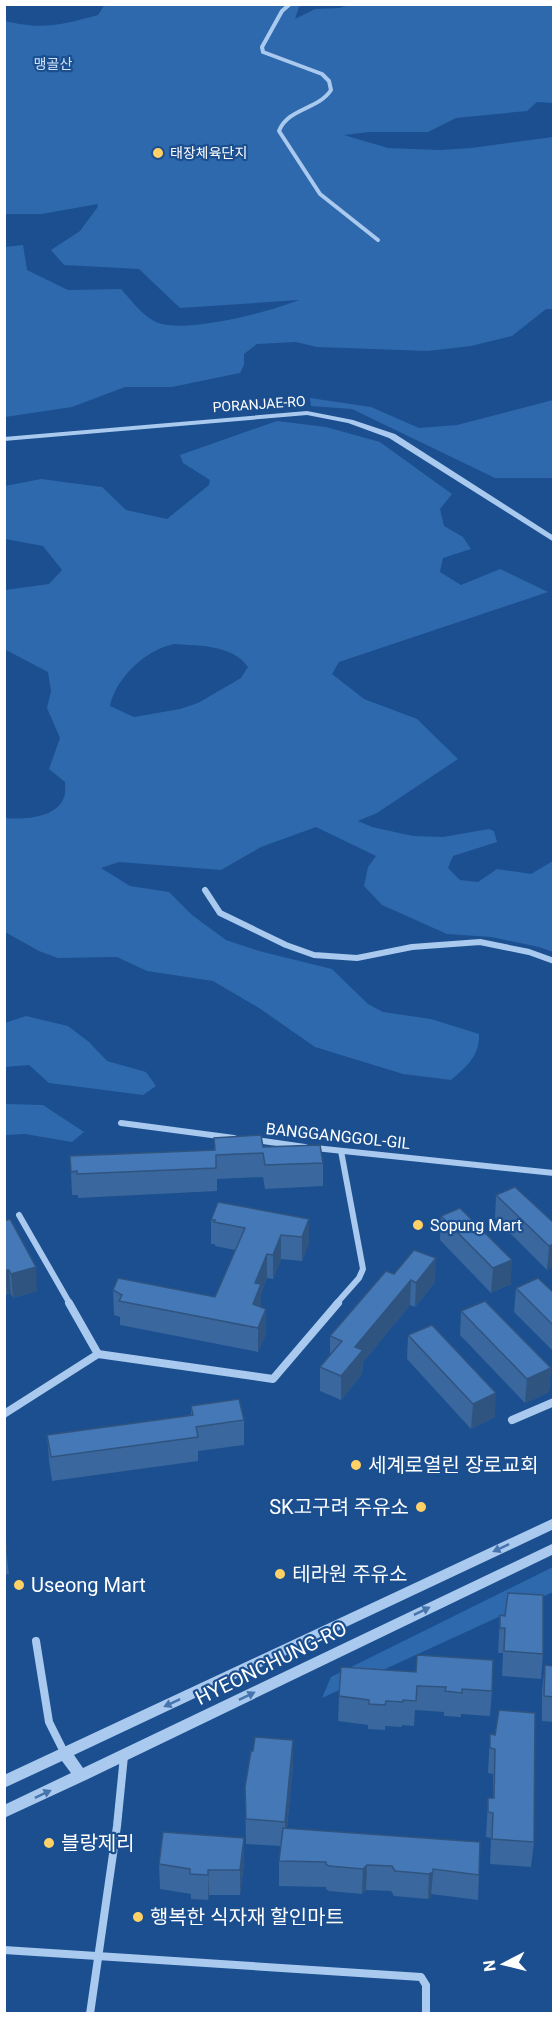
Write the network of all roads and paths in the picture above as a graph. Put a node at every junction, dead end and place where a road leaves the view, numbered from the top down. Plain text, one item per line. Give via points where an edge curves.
1 (290, 4) edge
2 (378, 240) dead end
3 (4, 439) edge
4 (554, 540) edge
5 (205, 890) dead end
6 (554, 961) edge
7 (121, 1123) dead end
8 (237, 1138) edge
9 (248, 1139) edge
10 (341, 1151) junction
11 (554, 1173) edge
12 (19, 1215) dead end
13 (98, 1354) junction
14 (554, 1402) edge
15 (4, 1414) edge
16 (512, 1420) dead end
17 (554, 1523) edge
18 (554, 1548) edge
19 (36, 1641) dead end
20 (65, 1754) junction
21 (124, 1755) junction
22 (81, 1776) junction
23 (4, 1782) edge
24 (4, 1812) edge
25 (4, 1950) edge
26 (98, 1956) junction
27 (90, 2013) edge
28 (426, 2013) edge

1 - 2 street via 282,11 262,47 263,52 318,72 328,79 332,90 324,101 281,124 279,131 320,194
3 - 4 street, PORANJAE-RO via 307,413 334,416 392,436
5 - 6 street via 220,913 314,955 357,958 412,947 480,942
7 - 8 street
9 - 10 street, BANGGANGGOL-GIL
10 - 11 street, BANGGANGGOL-GIL
10 - 13 street via 363,1269 273,1379
12 - 13 street
13 - 15 street
14 - 16 street
17 -> 20 street, HYEONCHUNG-RO
21 -> 18 street, HYEONCHUNG-RO
19 - 20 street via 49,1722
20 - 22 street
20 - 23 street, HYEONCHUNG-RO
21 - 22 street, HYEONCHUNG-RO
21 - 26 street
24 -> 22 street, HYEONCHUNG-RO
25 - 26 street
26 - 27 street
26 - 28 street via 421,1977 426,1985

